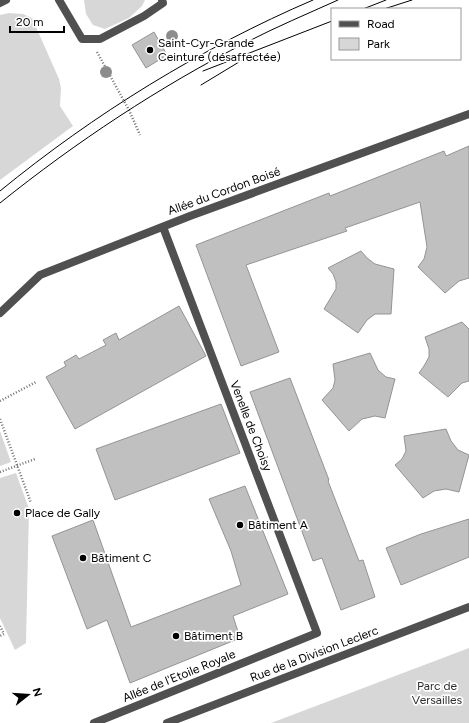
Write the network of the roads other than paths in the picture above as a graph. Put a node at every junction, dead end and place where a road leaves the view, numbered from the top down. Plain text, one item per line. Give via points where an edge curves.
1 (6, 0) edge
2 (59, 0) edge
3 (162, 0) edge
4 (0, 3) edge
5 (469, 114) edge
6 (163, 227) junction
7 (0, 313) edge
8 (469, 607) edge
9 (317, 634) joint
10 (94, 723) edge
11 (167, 723) edge

1 - 4 street
2 - 3 street via 82,38 90,39 100,39 144,16 163,3
5 - 6 street, Allée du Cordon Boisé
6 - 7 street, Allée du Cordon Boisé via 40,274
6 - 9 street, Venelle de Choisy
8 - 11 street, Rue de la Division Leclerc
9 - 10 street, Allée de l'Etoile Royale

